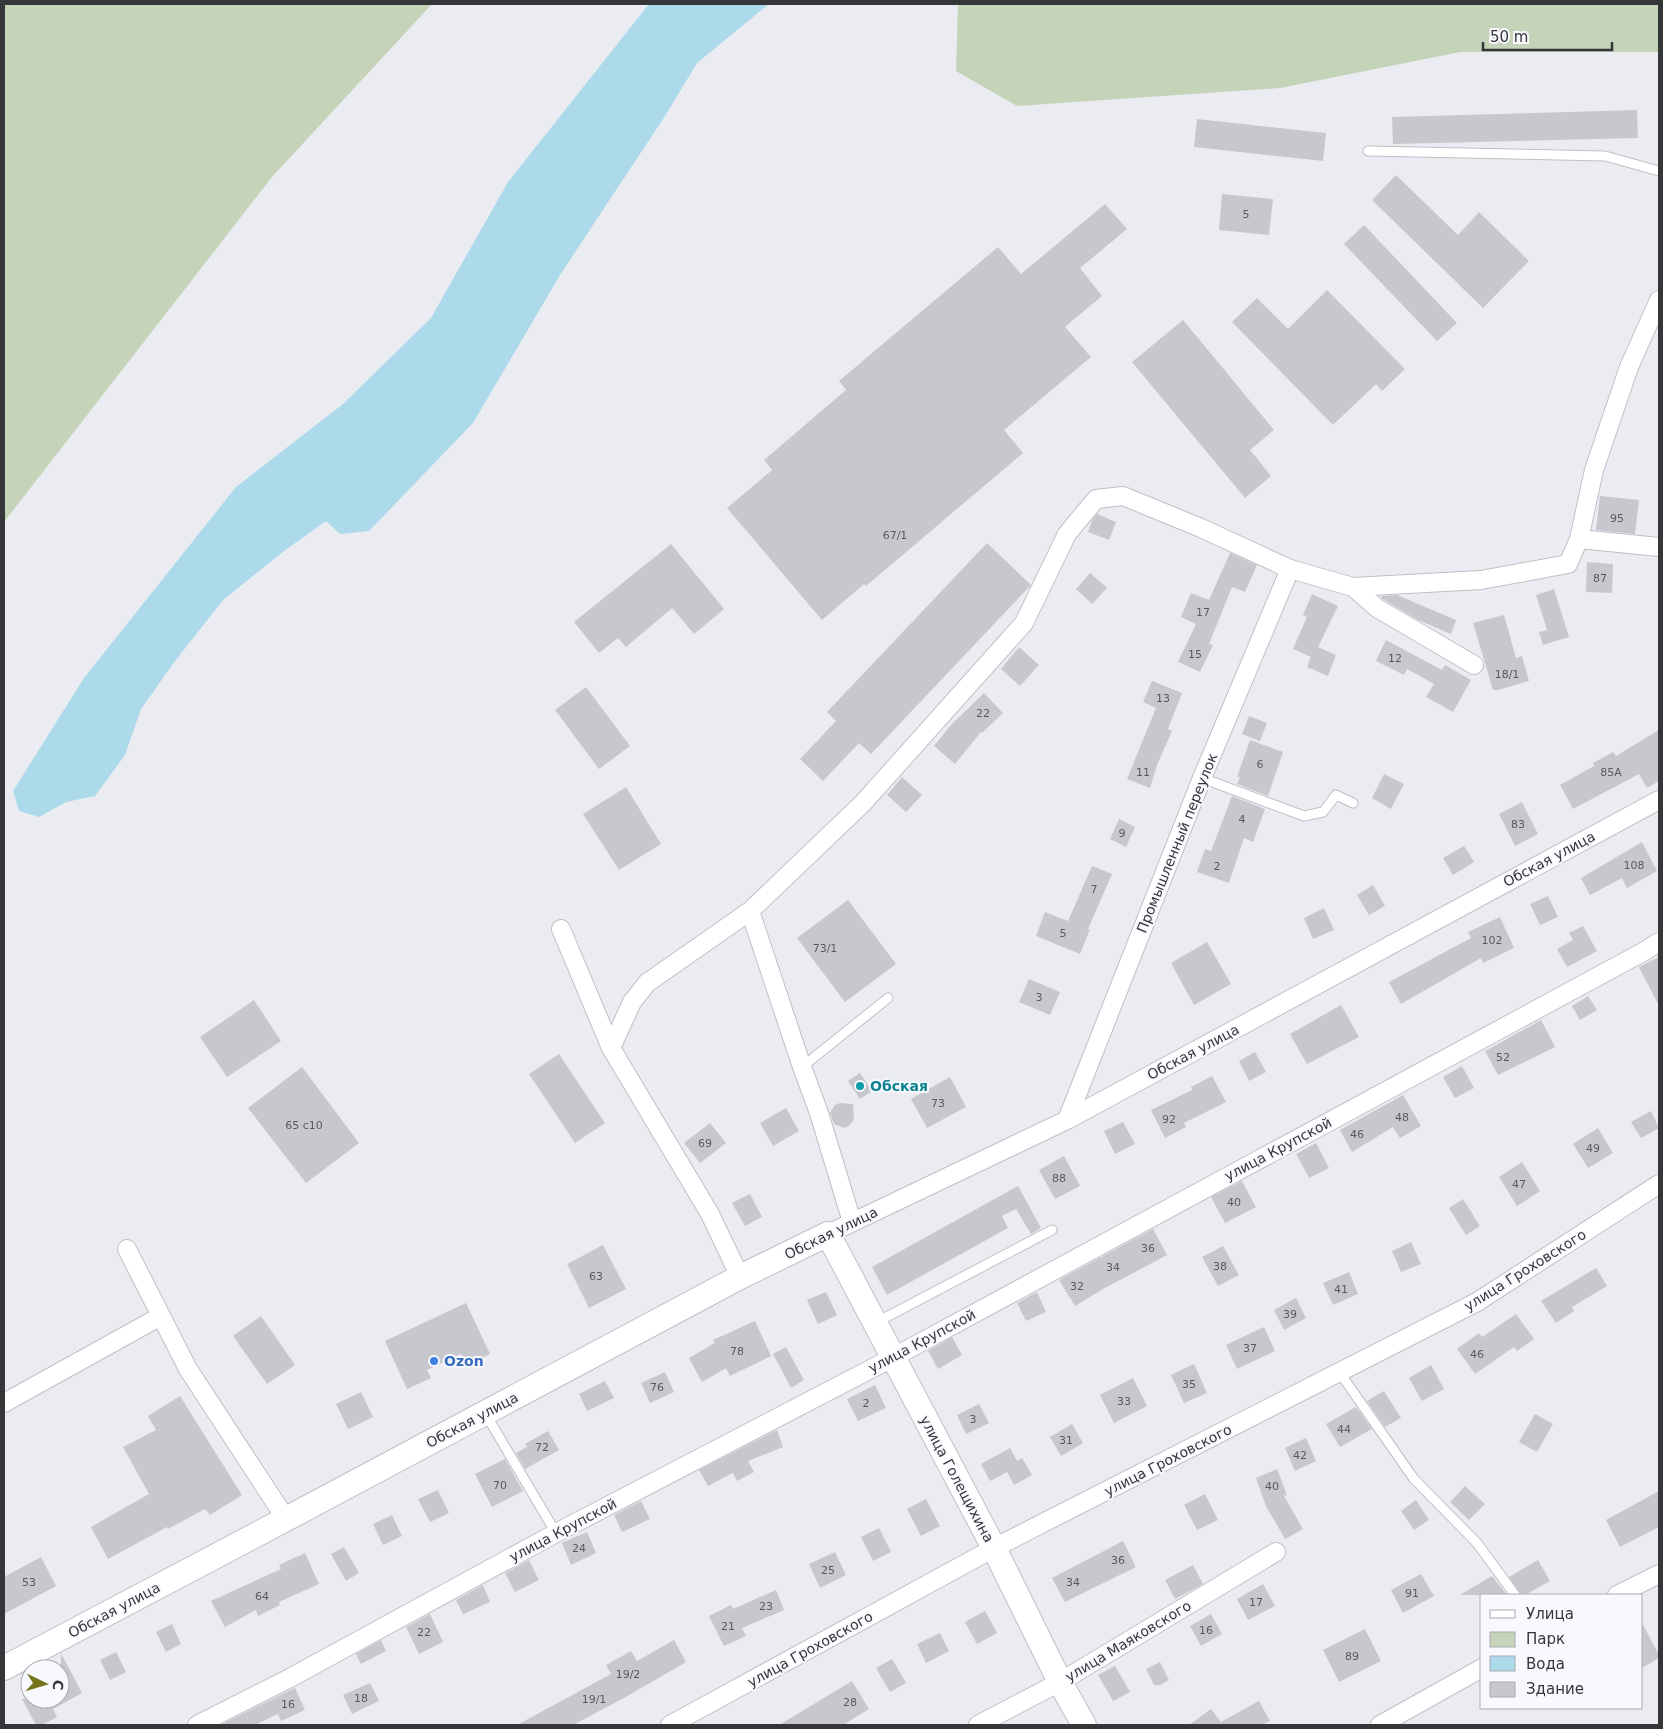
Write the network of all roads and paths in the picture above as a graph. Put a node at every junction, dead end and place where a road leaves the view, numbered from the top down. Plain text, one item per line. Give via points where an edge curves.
1 (1368, 151) dead end
2 (1659, 171) edge
3 (1659, 300) edge
4 (1579, 539) junction
5 (1659, 546) edge
6 (1290, 569) junction
7 (1353, 587) junction
8 (1474, 665) dead end
9 (1202, 778) junction
10 (1659, 800) edge
11 (1353, 803) dead end
12 (750, 911) junction
13 (561, 929) dead end
14 (1659, 942) edge
15 (888, 998) dead end
16 (611, 1048) junction
17 (802, 1067) junction
18 (1067, 1120) junction
19 (1659, 1184) edge
20 (852, 1222) junction
21 (1052, 1230) dead end
22 (828, 1234) junction
23 (127, 1249) dead end
24 (740, 1277) junction
25 (161, 1316) junction
26 (874, 1324) junction
27 (892, 1358) junction
28 (1340, 1372) junction
29 (4, 1403) edge
30 (485, 1413) junction
31 (286, 1519) junction
32 (556, 1533) junction
33 (994, 1548) junction
34 (1276, 1552) dead end
35 (1659, 1574) edge
36 (1514, 1594) edge
37 (1619, 1594) edge
38 (4, 1668) edge
39 (1480, 1669) edge
40 (1060, 1682) junction
41 (198, 1725) edge
42 (670, 1725) edge
43 (978, 1725) edge
44 (1084, 1725) edge
45 (1380, 1725) edge

1 - 2 lane via 1605,156
3 - 4 street via 1629,367 1594,470
4 - 5 street
4 - 7 street via 1568,564 1481,580
6 - 7 street
6 - 9 street, Промышленный переулок
6 - 12 street via 1123,496 1096,499 1067,534 1024,623 863,803
7 - 8 street via 1378,608
9 - 11 lane via 1304,816 1323,812 1336,795
9 - 18 street, Промышленный переулок
10 - 18 street, Обская улица
12 - 16 street via 647,983 632,1002
12 - 17 street
13 - 16 street
14 - 27 street, улица Крупской
15 - 17 lane
16 - 24 street via 710,1214
17 - 20 street
18 - 20 street, Обская улица
19 - 28 street, улица Гроховского via 1477,1302
20 - 22 street, Обская улица
21 - 26 lane
22 - 24 street, Обская улица
22 - 26 street, улица Голещихина
23 - 25 street
24 - 30 street, Обская улица
25 - 29 street
25 - 31 street via 188,1369
26 - 27 street, улица Голещихина
27 - 32 street, улица Крупской
27 - 33 street, улица Голещихина
28 - 33 street, улица Гроховского
28 - 36 lane via 1414,1479 1477,1543
30 - 31 street, Обская улица
30 - 32 lane
31 - 38 street, Обская улица
32 - 41 street, улица Крупской
33 - 40 street, улица Голещихина
33 - 42 street, улица Гроховского
34 - 40 street, улица Маяковского
35 - 37 street
39 - 45 street
40 - 43 street, улица Маяковского
40 - 44 street, улица Голещихина

